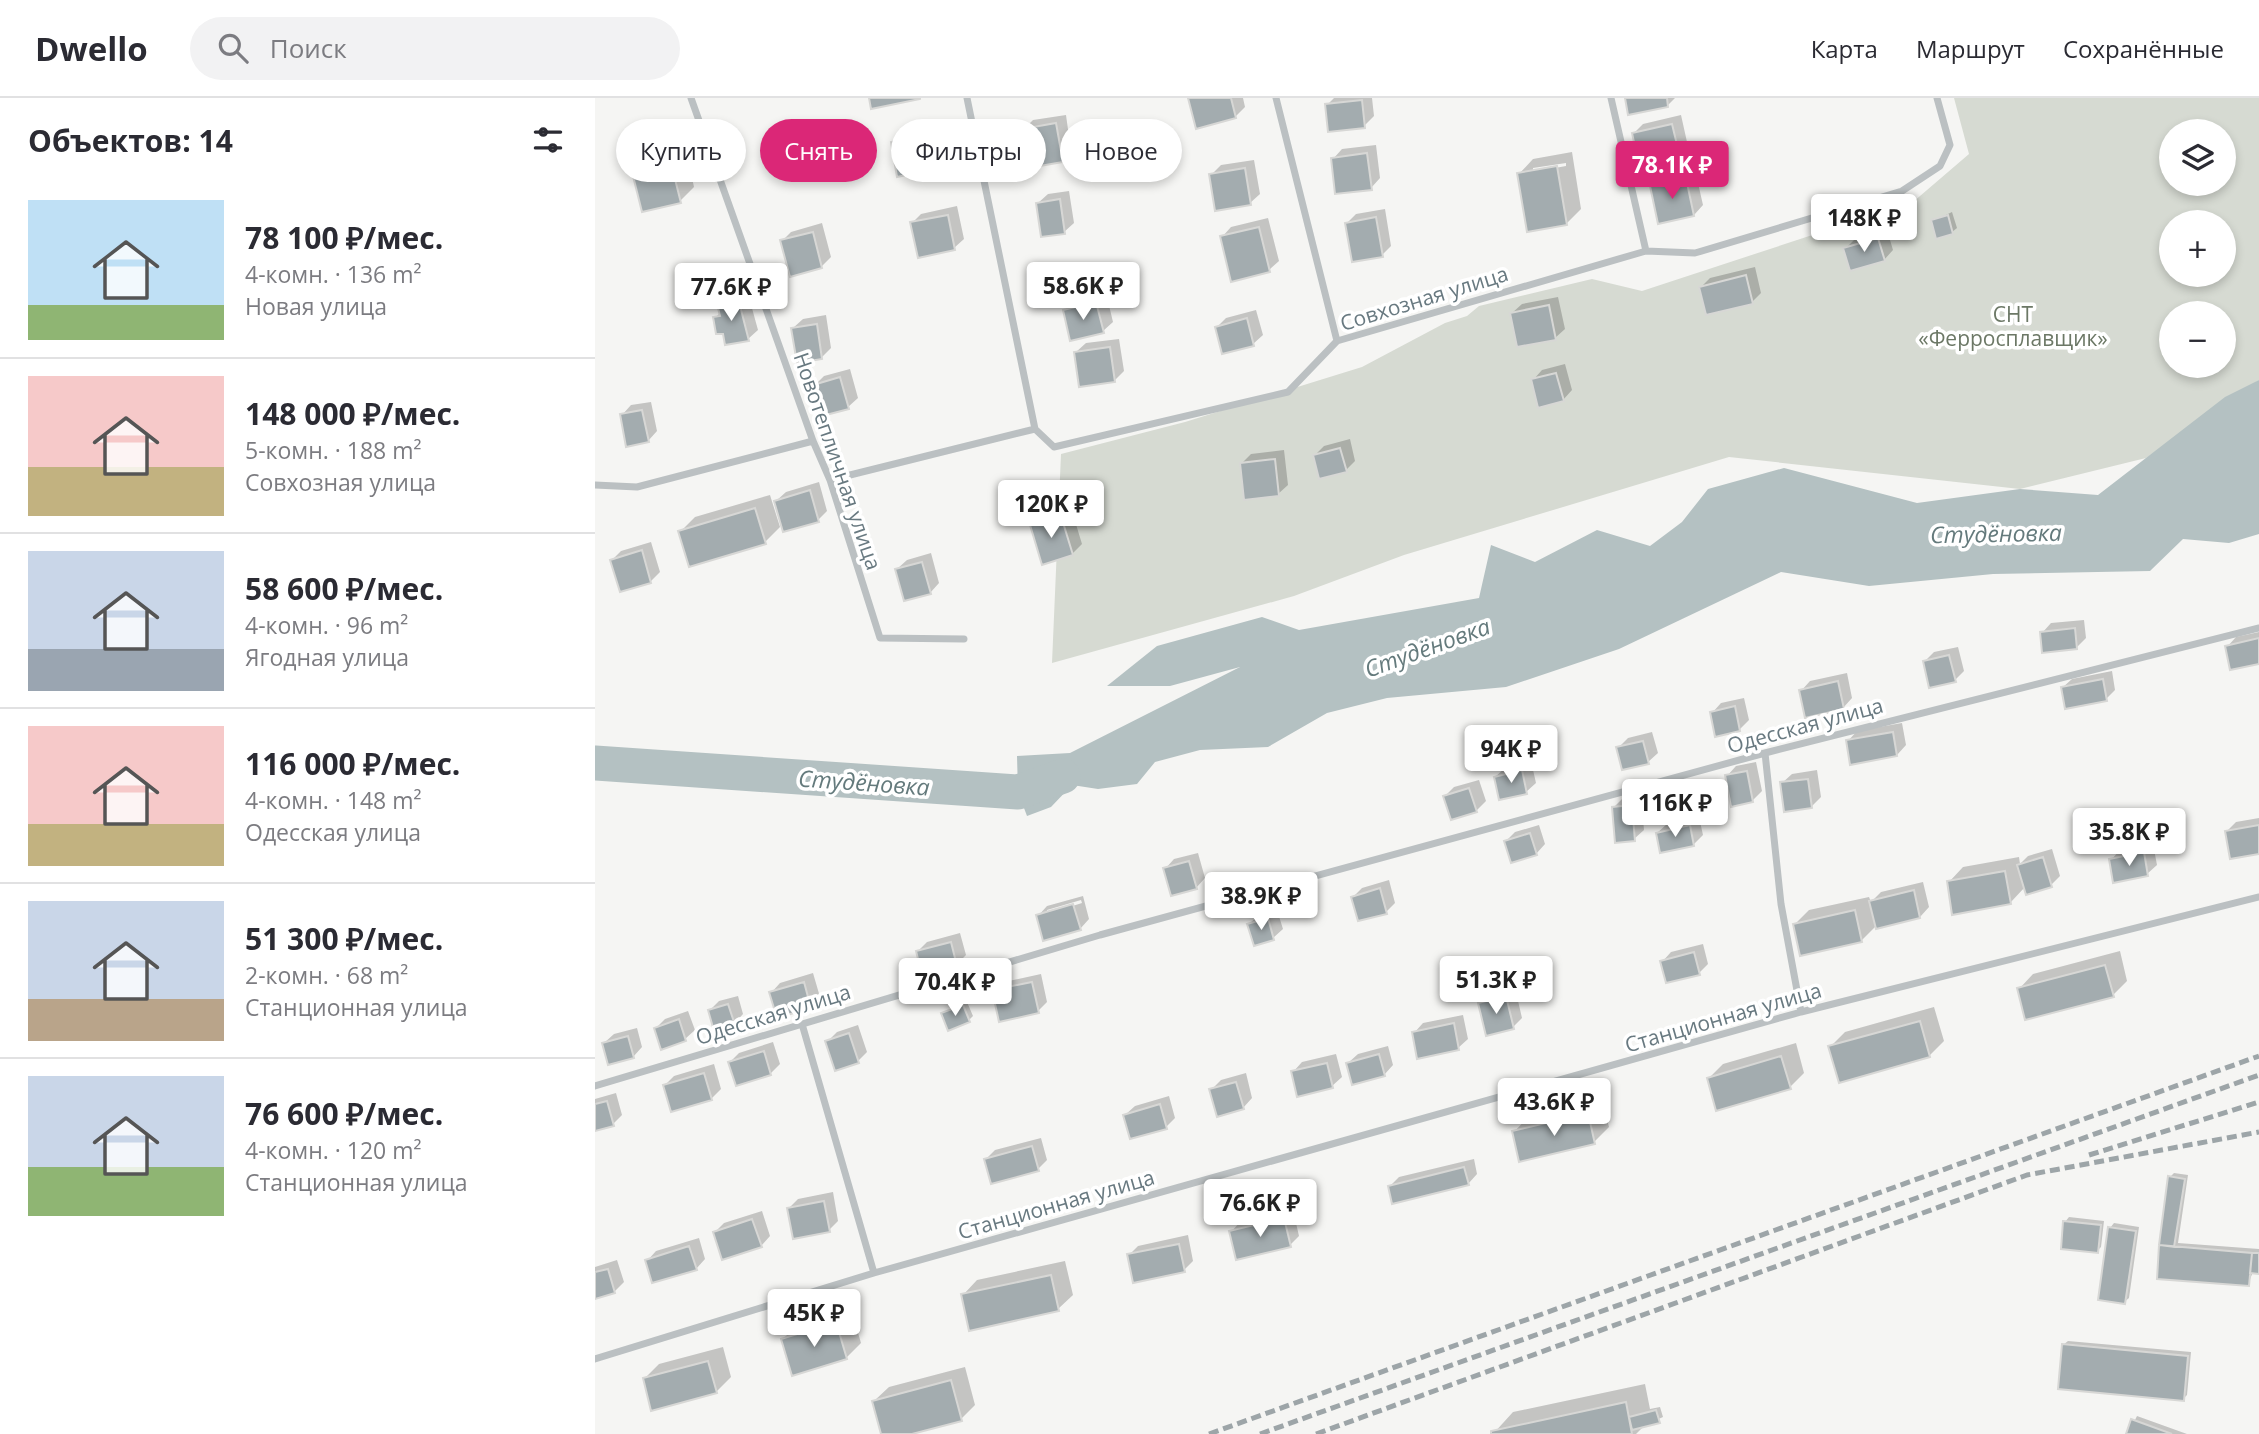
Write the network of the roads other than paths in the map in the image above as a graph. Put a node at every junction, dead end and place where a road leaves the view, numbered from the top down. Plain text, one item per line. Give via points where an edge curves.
1 (691, 98) edge
2 (967, 98) edge
3 (1276, 98) edge
4 (1611, 98) edge
5 (1937, 98) edge
6 (1646, 251) junction
7 (1337, 341) junction
8 (1035, 429) junction
9 (813, 441) junction
10 (830, 480) junction
11 (595, 485) edge
12 (2259, 628) edge
13 (964, 639) dead end
14 (1765, 753) junction
15 (2259, 898) edge
16 (1801, 1012) junction
17 (802, 1024) junction
18 (595, 1086) edge
19 (874, 1273) junction
20 (595, 1359) edge

1 - 9 street, Новотепличная улица
2 - 8 street
3 - 7 street
4 - 6 street
5 - 6 street, Совхозная улица via 1950,145 1940,166 1902,191 1695,253
6 - 7 street, Совхозная улица
7 - 8 street, Совхозная улица via 1287,392 1054,447
8 - 10 street
9 - 10 street, Новотепличная улица
9 - 11 street via 637,487
10 - 13 street, Новотепличная улица via 880,638
12 - 14 street, Одесская улица
14 - 16 street via 1781,904
14 - 17 street, Одесская улица via 1100,935
15 - 16 street, Станционная улица
16 - 19 street, Станционная улица
17 - 18 street, Одесская улица
17 - 19 street
19 - 20 street, Станционная улица

